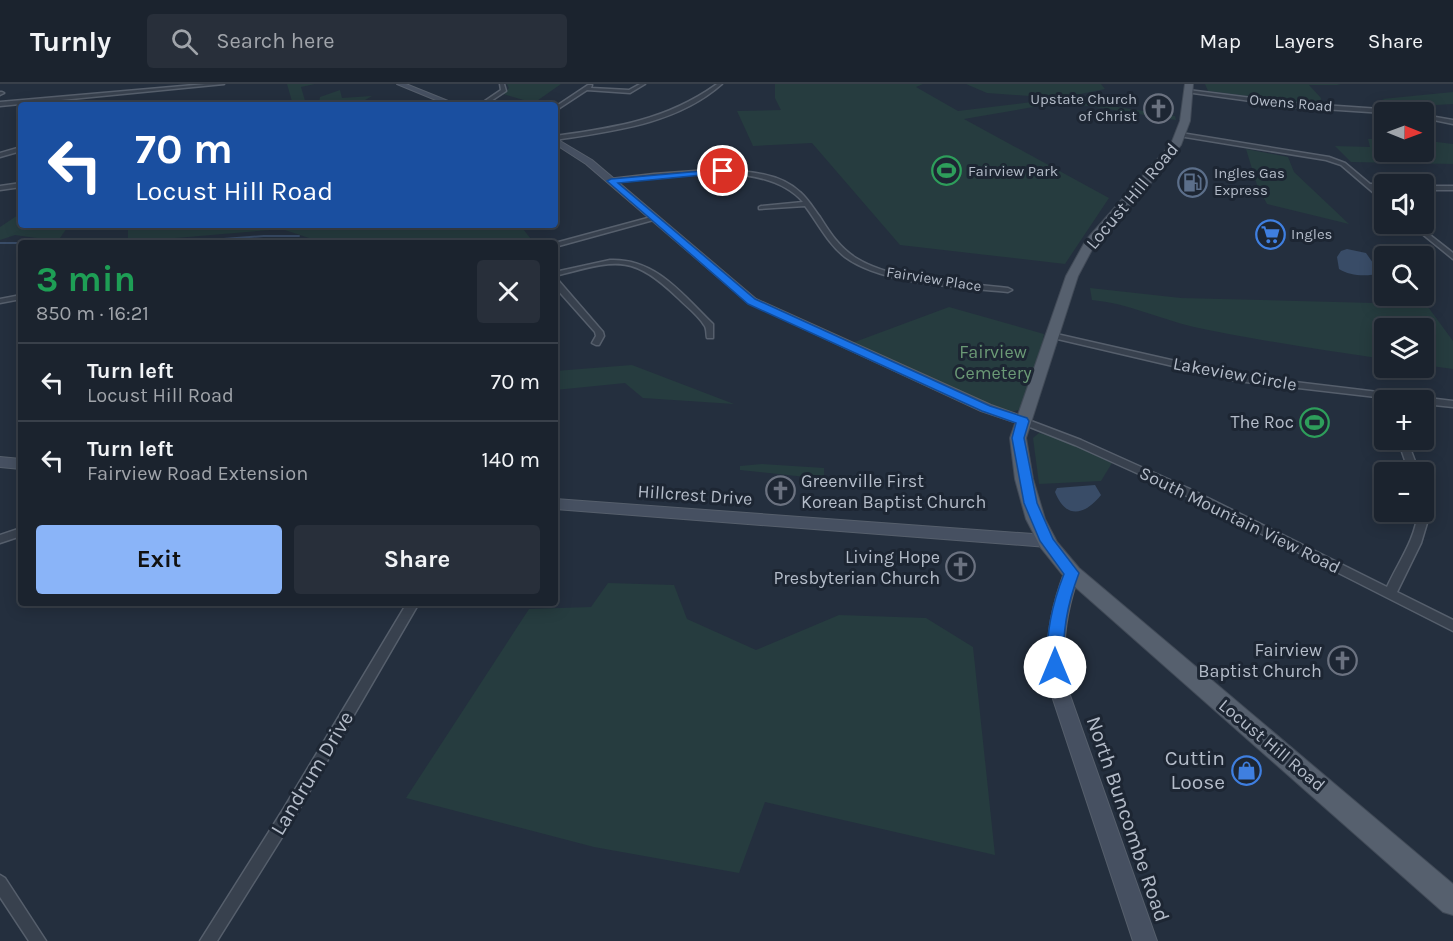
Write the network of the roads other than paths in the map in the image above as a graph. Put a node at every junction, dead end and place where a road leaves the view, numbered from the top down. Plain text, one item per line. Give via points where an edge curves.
1 (222, 84) edge
2 (400, 84) edge
3 (502, 84) edge
4 (593, 84) edge
5 (643, 84) edge
6 (720, 84) edge
7 (1188, 88) edge
8 (586, 89) junction
9 (101, 94) junction
10 (18, 102) edge
11 (20, 102) edge
12 (96, 102) edge
13 (446, 102) edge
14 (486, 102) edge
15 (0, 104) edge
16 (558, 107) edge
17 (1374, 111) edge
18 (1434, 119) edge
19 (1453, 122) edge
20 (1181, 135) junction
21 (558, 138) edge
22 (558, 141) edge
23 (18, 149) edge
24 (0, 155) edge
25 (611, 181) junction
26 (0, 183) edge
27 (18, 186) edge
28 (1369, 186) junction
29 (1374, 186) edge
30 (9, 187) junction
31 (0, 188) edge
32 (1434, 188) edge
33 (1453, 188) edge
34 (1374, 190) edge
35 (805, 204) junction
36 (761, 208) dead end
37 (655, 218) junction
38 (1425, 234) edge
39 (558, 244) edge
40 (1453, 257) edge
41 (558, 273) edge
42 (558, 285) edge
43 (1008, 290) dead end
44 (18, 298) edge
45 (0, 301) edge
46 (1052, 335) junction
47 (710, 336) dead end
48 (596, 343) dead end
49 (1374, 398) edge
50 (1434, 402) edge
51 (1453, 404) edge
52 (1023, 421) junction
53 (0, 462) edge
54 (18, 464) edge
55 (558, 504) edge
56 (1422, 522) edge
57 (18, 533) edge
58 (0, 539) edge
59 (1047, 541) junction
60 (1072, 573) junction
61 (1390, 594) junction
62 (411, 606) edge
63 (1453, 626) edge
64 (0, 883) edge
65 (1453, 902) edge
66 (38, 941) edge
67 (207, 941) edge
68 (1144, 941) edge

1 - 9 street
2 - 13 street
3 - 14 street via 504,90
4 - 8 street
5 - 8 street via 630,92
6 - 21 street via 692,103 653,119
7 - 17 street, Owens Road via 1293,105
7 - 20 main road, Locust Hill Road
8 - 16 street
9 - 11 street
9 - 12 street
10 - 15 street
18 - 19 street
20 - 28 street via 1327,158 1343,164
20 - 46 main road, Locust Hill Road via 1158,168 1090,243 1072,276
22 - 25 street
23 - 24 street
25 - 35 street, Fairview Place via 737,172 785,184
25 - 37 street
26 - 30 street
27 - 30 street
28 - 29 street
28 - 34 street
30 - 31 street
32 - 33 street
35 - 36 street
35 - 43 street, Fairview Place via 841,250 864,265 903,276
37 - 39 street
37 - 52 street via 752,302
38 - 40 street
41 - 47 street via 605,262 642,266 710,326
42 - 48 street via 599,332
44 - 45 street
46 - 49 street, Lakeview Circle via 1237,378
46 - 52 main road, Locust Hill Road
50 - 51 street, Lakeview Circle
52 - 59 main road, Locust Hill Road via 1018,438 1023,473
52 - 61 street, South Mountain View Road via 1164,482
53 - 54 street
55 - 59 street, Hillcrest Drive
56 - 61 street via 1421,532
57 - 58 street
59 - 60 main road, Locust Hill Road
60 - 65 main road, Locust Hill Road
60 - 68 street, North Buncombe Road via 1055,629 1057,684
61 - 63 street, South Mountain View Road
62 - 67 street, Landrum Drive via 289,813
64 - 66 street

